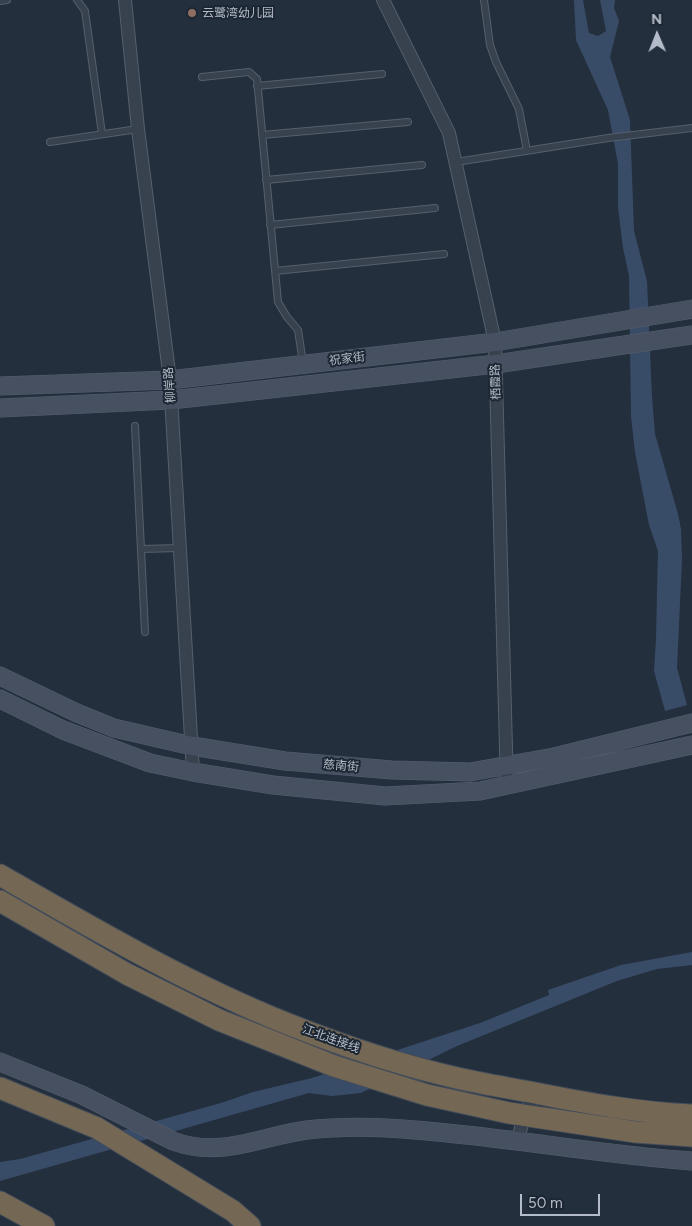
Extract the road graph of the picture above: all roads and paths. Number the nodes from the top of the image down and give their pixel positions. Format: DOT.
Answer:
graph roads {
  1 [pos="7,0"];
  2 [pos="76,0"];
  3 [pos="125,0"];
  4 [pos="383,0"];
  5 [pos="484,0"];
  6 [pos="0,1"];
  7 [pos="382,74"];
  8 [pos="202,77"];
  9 [pos="257,86"];
  10 [pos="408,122"];
  11 [pos="692,128"];
  12 [pos="138,129"];
  13 [pos="102,134"];
  14 [pos="262,135"];
  15 [pos="50,142"];
  16 [pos="527,151"];
  17 [pos="456,162"];
  18 [pos="422,165"];
  19 [pos="266,180"];
  20 [pos="435,208"];
  21 [pos="270,225"];
  22 [pos="444,254"];
  23 [pos="275,271"];
  24 [pos="692,309"];
  25 [pos="692,335"];
  26 [pos="495,342"];
  27 [pos="303,364"];
  28 [pos="496,364"];
  29 [pos="170,380"];
  30 [pos="0,386"];
  31 [pos="171,400"];
  32 [pos="0,408"];
  33 [pos="135,426"];
  34 [pos="180,548"];
  35 [pos="141,549"];
  36 [pos="145,632"];
  37 [pos="0,676"];
  38 [pos="0,699"];
  39 [pos="692,723"];
  40 [pos="692,745"];
  41 [pos="192,746"];
  42 [pos="506,765"];
  43 [pos="193,772"];
  44 [pos="507,785"];
  45 [pos="0,875"];
  46 [pos="0,901"];
  47 [pos="0,1062"];
  48 [pos="0,1088"];
  49 [pos="536,1093"];
  50 [pos="524,1115"];
  51 [pos="692,1115"];
  52 [pos="692,1136"];
  53 [pos="518,1140"];
  54 [pos="692,1161"];
  55 [pos="0,1202"];
  56 [pos="233,1210"];
  57 [pos="44,1226"];
  58 [pos="250,1226"];
  59 [pos="265,1226"];
  1 -- 6 [label="lane"];
  2 -- 13 [label="lane"];
  3 -- 12 [label="street, 柳岸路"];
  4 -- 17 [label="street, 栖霞路"];
  5 -- 16 [label="lane"];
  7 -- 9 [label="lane"];
  8 -- 9 [label="lane"];
  9 -- 14 [label="lane"];
  10 -- 14 [label="lane"];
  11 -- 16 [label="lane"];
  12 -- 13 [label="lane"];
  12 -- 29 [label="street, 柳岸路"];
  13 -- 15 [label="lane"];
  14 -- 19 [label="lane"];
  16 -- 17 [label="lane"];
  17 -- 26 [label="street, 栖霞路"];
  18 -- 19 [label="lane"];
  19 -- 21 [label="lane"];
  20 -- 21 [label="lane"];
  21 -- 23 [label="lane"];
  22 -- 23 [label="lane"];
  23 -- 27 [label="lane"];
  24 -- 26 [label="street, 祝家街"];
  25 -- 28 [label="street, 祝家街"];
  26 -- 27 [label="street, 祝家街"];
  26 -- 28 [label="street, 栖霞路"];
  27 -- 29 [label="street, 祝家街"];
  28 -- 31 [label="street, 祝家街"];
  28 -- 42 [label="street, 栖霞路"];
  29 -- 30 [label="street, 祝家街"];
  29 -- 31 [label="street, 柳岸路"];
  31 -- 32 [label="street, 祝家街"];
  31 -- 34 [label="street, 柳岸路"];
  33 -- 35 [label="lane"];
  34 -- 35 [label="lane"];
  34 -- 41 [label="street, 柳岸路"];
  35 -- 36 [label="lane"];
  37 -- 41 [label="street, 慈南街"];
  38 -- 43 [label="street, 慈南街"];
  39 -- 42 [label="street, 慈南街"];
  40 -- 44 [label="street, 慈南街"];
  41 -- 42 [label="street, 慈南街"];
  41 -- 43 [label="street, 柳岸路"];
  42 -- 44 [label="street, 栖霞路"];
  43 -- 44 [label="street, 慈南街"];
  45 -- 49 [label="highway, 江北连接线"];
  46 -- 50 [label="highway, 江北连接线"];
  47 -- 53 [label="street"];
  48 -- 56 [label="highway"];
  49 -- 50 [label="street"];
  49 -- 51 [label="highway, 江北连接线"];
  50 -- 52 [label="highway, 江北连接线"];
  50 -- 53 [label="street"];
  53 -- 54 [label="street"];
  55 -- 57 [label="highway"];
  56 -- 58 [label="highway"];
  56 -- 59 [label="highway"];
}
